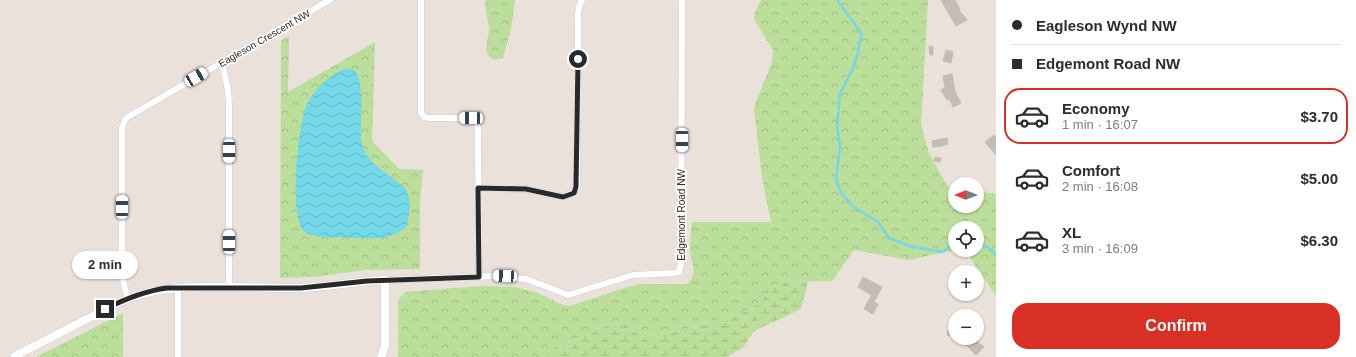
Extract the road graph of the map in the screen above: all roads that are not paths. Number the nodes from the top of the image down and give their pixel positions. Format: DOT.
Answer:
graph roads {
  1 [pos="330,0"];
  2 [pos="421,0"];
  3 [pos="582,0"];
  4 [pos="682,0"];
  5 [pos="222,62"];
  6 [pos="478,188"];
  7 [pos="479,277"];
  8 [pos="385,280"];
  9 [pos="229,287"];
  10 [pos="178,288"];
  11 [pos="128,298"];
  12 [pos="385,346"];
  13 [pos="15,356"];
  14 [pos="178,357"];
  15 [pos="381,357"];
  16 [pos="388,357"];
  1 -- 5 [label="street, Eagleson Crescent NW"];
  2 -- 6 [label="street"];
  3 -- 6 [label="street"];
  4 -- 7 [label="street, Edgemont Road NW"];
  5 -- 9 [label="street"];
  5 -- 11 [label="street, Eagleson Crescent NW"];
  6 -- 7 [label="street"];
  7 -- 8 [label="street, Edgemont Road NW"];
  8 -- 9 [label="street, Edgemont Road NW"];
  8 -- 12 [label="street"];
  9 -- 10 [label="street, Edgemont Road NW"];
  10 -- 11 [label="street, Edgemont Road NW"];
  10 -- 14 [label="street"];
  11 -- 13 [label="street, Edgemont Road NW"];
  12 -- 15 [label="street"];
  12 -- 16 [label="street"];
}
